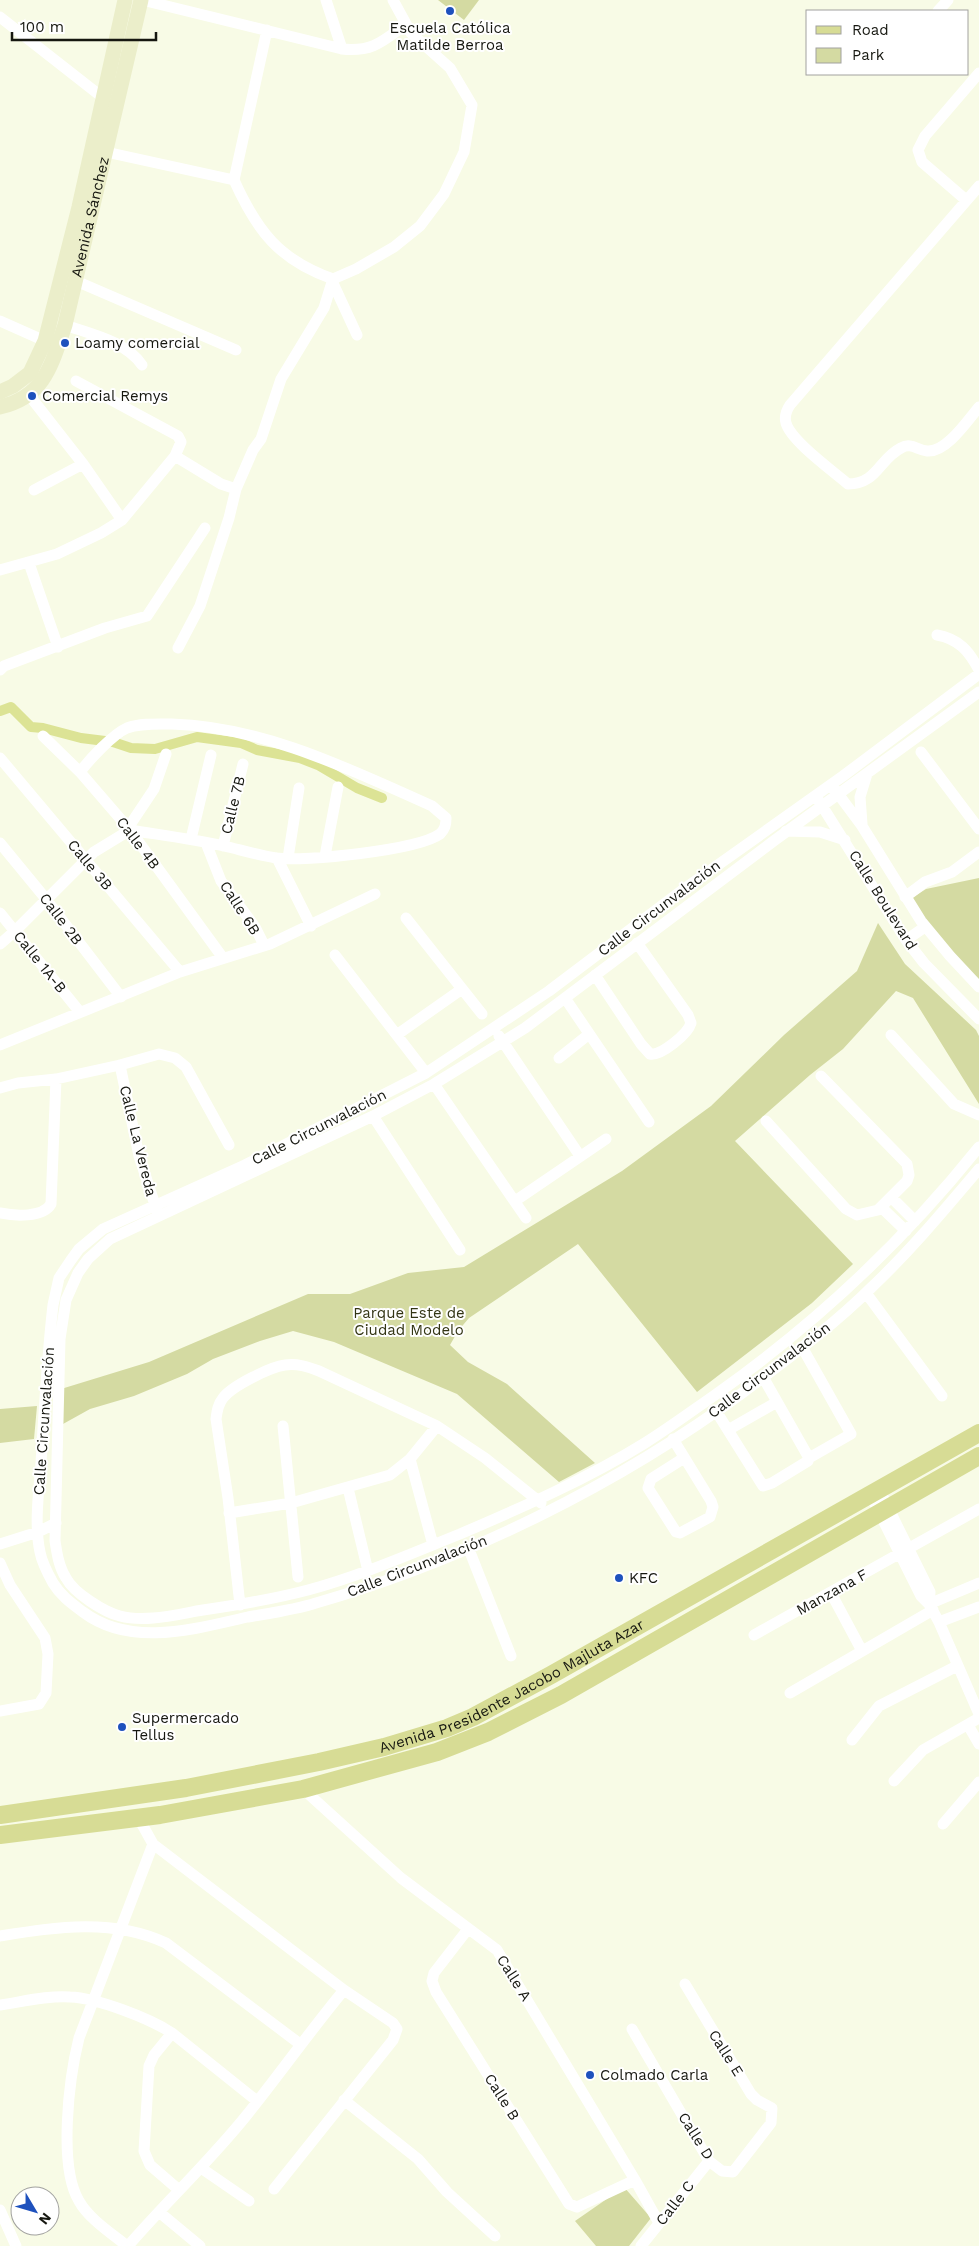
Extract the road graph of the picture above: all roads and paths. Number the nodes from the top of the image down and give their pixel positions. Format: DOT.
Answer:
graph roads {
  1 [pos="125,0"];
  2 [pos="142,0"];
  3 [pos="326,0"];
  4 [pos="393,0"];
  5 [pos="948,0"];
  6 [pos="939,10"];
  7 [pos="0,17"];
  8 [pos="405,25"];
  9 [pos="268,30"];
  10 [pos="342,49"];
  11 [pos="979,73"];
  12 [pos="102,97"];
  13 [pos="106,152"];
  14 [pos="234,180"];
  15 [pos="979,186"];
  16 [pos="966,200"];
  17 [pos="332,280"];
  18 [pos="76,281"];
  19 [pos="0,321"];
  20 [pos="65,325"];
  21 [pos="357,335"];
  22 [pos="45,341"];
  23 [pos="236,350"];
  24 [pos="142,365"];
  25 [pos="76,381"];
  26 [pos="0,392"];
  27 [pos="29,395"];
  28 [pos="0,407"];
  29 [pos="979,407"];
  30 [pos="175,456"];
  31 [pos="83,464"];
  32 [pos="236,489"];
  33 [pos="34,490"];
  34 [pos="122,520"];
  35 [pos="205,528"];
  36 [pos="29,563"];
  37 [pos="0,570"];
  38 [pos="937,635"];
  39 [pos="58,647"];
  40 [pos="178,648"];
  41 [pos="1,664"];
  42 [pos="979,670"];
  43 [pos="979,674"];
  44 [pos="979,692"];
  45 [pos="43,736"];
  46 [pos="921,752"];
  47 [pos="166,754"];
  48 [pos="211,755"];
  49 [pos="0,758"];
  50 [pos="243,764"];
  51 [pos="80,772"];
  52 [pos="868,774"];
  53 [pos="299,788"];
  54 [pos="338,788"];
  55 [pos="834,789"];
  56 [pos="816,795"];
  57 [pos="822,806"];
  58 [pos="862,826"];
  59 [pos="129,829"];
  60 [pos="979,829"];
  61 [pos="786,831"];
  62 [pos="192,839"];
  63 [pos="845,840"];
  64 [pos="0,843"];
  65 [pos="206,843"];
  66 [pos="223,846"];
  67 [pos="979,852"];
  68 [pos="326,856"];
  69 [pos="283,858"];
  70 [pos="86,860"];
  71 [pos="375,894"];
  72 [pos="906,897"];
  73 [pos="46,899"];
  74 [pos="0,913"];
  75 [pos="406,918"];
  76 [pos="311,926"];
  77 [pos="925,927"];
  78 [pos="15,931"];
  79 [pos="906,940"];
  80 [pos="637,943"];
  81 [pos="0,944"];
  82 [pos="264,945"];
  83 [pos="335,955"];
  84 [pos="223,958"];
  85 [pos="180,972"];
  86 [pos="595,975"];
  87 [pos="979,987"];
  88 [pos="462,989"];
  89 [pos="120,998"];
  90 [pos="565,998"];
  91 [pos="79,1012"];
  92 [pos="482,1014"];
  93 [pos="979,1019"];
  94 [pos="494,1029"];
  95 [pos="398,1034"];
  96 [pos="891,1035"];
  97 [pos="588,1036"];
  98 [pos="503,1042"];
  99 [pos="0,1045"];
  100 [pos="560,1058"];
  101 [pos="120,1065"];
  102 [pos="426,1073"];
  103 [pos="821,1076"];
  104 [pos="56,1079"];
  105 [pos="434,1084"];
  106 [pos="0,1088"];
  107 [pos="979,1114"];
  108 [pos="373,1116"];
  109 [pos="766,1121"];
  110 [pos="649,1122"];
  111 [pos="606,1139"];
  112 [pos="229,1145"];
  113 [pos="979,1147"];
  114 [pos="580,1156"];
  115 [pos="979,1169"];
  116 [pos="891,1197"];
  117 [pos="515,1201"];
  118 [pos="154,1205"];
  119 [pos="881,1207"];
  120 [pos="927,1207"];
  121 [pos="0,1213"];
  122 [pos="938,1216"];
  123 [pos="159,1217"];
  124 [pos="526,1218"];
  125 [pos="915,1221"];
  126 [pos="906,1231"];
  127 [pos="460,1250"];
  128 [pos="866,1293"];
  129 [pos="802,1348"];
  130 [pos="763,1377"];
  131 [pos="942,1396"];
  132 [pos="777,1402"];
  133 [pos="716,1411"];
  134 [pos="283,1426"];
  135 [pos="437,1426"];
  136 [pos="728,1430"];
  137 [pos="979,1433"];
  138 [pos="673,1440"];
  139 [pos="979,1456"];
  140 [pos="684,1458"];
  141 [pos="809,1458"];
  142 [pos="410,1459"];
  143 [pos="348,1488"];
  144 [pos="874,1492"];
  145 [pos="536,1500"];
  146 [pos="291,1503"];
  147 [pos="979,1508"];
  148 [pos="550,1509"];
  149 [pos="883,1510"];
  150 [pos="229,1513"];
  151 [pos="56,1523"];
  152 [pos="38,1532"];
  153 [pos="0,1544"];
  154 [pos="433,1545"];
  155 [pos="468,1547"];
  156 [pos="905,1552"];
  157 [pos="0,1563"];
  158 [pos="368,1571"];
  159 [pos="298,1577"];
  160 [pos="979,1583"];
  161 [pos="831,1593"];
  162 [pos="240,1605"];
  163 [pos="931,1607"];
  164 [pos="979,1607"];
  165 [pos="939,1622"];
  166 [pos="754,1635"];
  167 [pos="862,1651"];
  168 [pos="511,1656"];
  169 [pos="957,1666"];
  170 [pos="790,1693"];
  171 [pos="0,1711"];
  172 [pos="979,1714"];
  173 [pos="979,1718"];
  174 [pos="968,1725"];
  175 [pos="852,1740"];
  176 [pos="979,1744"];
  177 [pos="894,1781"];
  178 [pos="979,1782"];
  179 [pos="302,1789"];
  180 [pos="0,1815"];
  181 [pos="138,1818"];
  182 [pos="943,1824"];
  183 [pos="0,1834"];
  184 [pos="153,1844"];
  185 [pos="468,1929"];
  186 [pos="121,1930"];
  187 [pos="0,1936"];
  188 [pos="685,1984"];
  189 [pos="344,1990"];
  190 [pos="93,2001"];
  191 [pos="0,2005"];
  192 [pos="632,2029"];
  193 [pos="172,2033"];
  194 [pos="300,2044"];
  195 [pos="344,2100"];
  196 [pos="257,2101"];
  197 [pos="773,2116"];
  198 [pos="709,2161"];
  199 [pos="201,2168"];
  200 [pos="635,2180"];
  201 [pos="274,2189"];
  202 [pos="179,2190"];
  203 [pos="249,2202"];
  204 [pos="0,2210"];
  205 [pos="159,2212"];
  206 [pos="659,2223"];
  207 [pos="495,2236"];
  208 [pos="16,2246"];
  209 [pos="127,2246"];
  210 [pos="200,2246"];
  211 [pos="641,2246"];
  1 -- 12 [label="street, Avenida Sánchez"];
  2 -- 9 [label="street"];
  2 -- 13 [label="street, Avenida Sánchez"];
  3 -- 10 [label="street"];
  4 -- 8 [label="street"];
  5 -- 6 [label="street"];
  7 -- 12 [label="street"];
  8 -- 10 [label="street"];
  8 -- 17 [label="street"];
  9 -- 10 [label="street"];
  9 -- 14 [label="street"];
  11 -- 16 [label="street"];
  12 -- 22 [label="street, Avenida Sánchez"];
  13 -- 14 [label="street"];
  13 -- 18 [label="street, Avenida Sánchez"];
  14 -- 17 [label="street"];
  15 -- 16 [label="street"];
  16 -- 29 [label="street"];
  17 -- 21 [label="street"];
  17 -- 32 [label="street"];
  18 -- 20 [label="street, Avenida Sánchez"];
  18 -- 23 [label="street"];
  19 -- 22 [label="street"];
  20 -- 24 [label="street"];
  20 -- 27 [label="street, Avenida Sánchez"];
  22 -- 26 [label="street, Avenida Sánchez"];
  25 -- 30 [label="street"];
  27 -- 28 [label="street, Avenida Sánchez"];
  27 -- 31 [label="street"];
  30 -- 32 [label="street"];
  30 -- 34 [label="street"];
  31 -- 33 [label="street"];
  31 -- 34 [label="street"];
  32 -- 40 [label="street"];
  34 -- 36 [label="street"];
  35 -- 39 [label="street"];
  36 -- 37 [label="street"];
  36 -- 39 [label="street"];
  38 -- 42 [label="street"];
  39 -- 41 [label="street"];
  43 -- 55 [label="street, Calle Circunvalación"];
  44 -- 52 [label="street, Calle Circunvalación"];
  45 -- 51 [label="street, Calle 4B"];
  46 -- 60 [label="street"];
  47 -- 59 [label="street"];
  48 -- 62 [label="street"];
  49 -- 70 [label="street, Calle 3B"];
  50 -- 66 [label="street, Calle 7B"];
  51 -- 59 [label="street, Calle 4B"];
  51 -- 68 [label="street"];
  52 -- 55 [label="street, Calle Circunvalación"];
  52 -- 58 [label="street"];
  53 -- 69 [label="street"];
  54 -- 68 [label="street"];
  55 -- 56 [label="street, Calle Circunvalación"];
  55 -- 57 [label="street, Calle Circunvalación"];
  55 -- 58 [label="street, Calle Boulevard"];
  56 -- 57 [label="street, Calle Boulevard"];
  56 -- 94 [label="street, Calle Circunvalación"];
  57 -- 61 [label="street, Calle Circunvalación"];
  57 -- 63 [label="street, Calle Boulevard"];
  58 -- 72 [label="street, Calle Boulevard"];
  59 -- 62 [label="street"];
  59 -- 70 [label="street"];
  59 -- 84 [label="street, Calle 4B"];
  61 -- 63 [label="street"];
  61 -- 80 [label="street, Calle Circunvalación"];
  62 -- 65 [label="street"];
  63 -- 79 [label="street, Calle Boulevard"];
  64 -- 73 [label="street, Calle 2B"];
  65 -- 66 [label="street"];
  65 -- 82 [label="street, Calle 6B"];
  66 -- 69 [label="street"];
  67 -- 72 [label="street"];
  68 -- 69 [label="street"];
  69 -- 76 [label="street"];
  70 -- 73 [label="street"];
  70 -- 85 [label="street, Calle 3B"];
  71 -- 76 [label="street"];
  72 -- 77 [label="street, Calle Boulevard"];
  73 -- 78 [label="street"];
  73 -- 89 [label="street, Calle 2B"];
  74 -- 78 [label="street, Calle 1A-B"];
  75 -- 88 [label="street"];
  76 -- 82 [label="street"];
  77 -- 79 [label="street"];
  77 -- 87 [label="street, Calle Boulevard"];
  78 -- 81 [label="street"];
  78 -- 91 [label="street, Calle 1A-B"];
  79 -- 93 [label="street, Calle Boulevard"];
  80 -- 86 [label="street, Calle Circunvalación"];
  80 -- 86 [label="street"];
  82 -- 84 [label="street"];
  83 -- 95 [label="street"];
  84 -- 85 [label="street"];
  85 -- 89 [label="street"];
  86 -- 90 [label="street, Calle Circunvalación"];
  88 -- 92 [label="street"];
  88 -- 95 [label="street"];
  89 -- 91 [label="street"];
  90 -- 97 [label="street"];
  90 -- 98 [label="street, Calle Circunvalación"];
  91 -- 99 [label="street"];
  94 -- 98 [label="street"];
  94 -- 102 [label="street, Calle Circunvalación"];
  95 -- 102 [label="street"];
  96 -- 107 [label="street"];
  97 -- 100 [label="street"];
  97 -- 110 [label="street"];
  98 -- 105 [label="street, Calle Circunvalación"];
  98 -- 114 [label="street"];
  101 -- 104 [label="street"];
  101 -- 112 [label="street"];
  101 -- 118 [label="street, Calle La Vereda"];
  102 -- 118 [label="street, Calle Circunvalación"];
  103 -- 116 [label="street"];
  104 -- 106 [label="street"];
  104 -- 121 [label="street"];
  105 -- 108 [label="street, Calle Circunvalación"];
  105 -- 117 [label="street"];
  108 -- 123 [label="street, Calle Circunvalación"];
  108 -- 127 [label="street"];
  109 -- 119 [label="street"];
  111 -- 114 [label="street"];
  113 -- 120 [label="street, Calle Circunvalación"];
  114 -- 117 [label="street"];
  115 -- 122 [label="street, Calle Circunvalación"];
  116 -- 119 [label="street"];
  116 -- 125 [label="street"];
  117 -- 124 [label="street"];
  118 -- 123 [label="street, Calle La Vereda"];
  118 -- 152 [label="street, Calle Circunvalación"];
  119 -- 126 [label="street"];
  120 -- 122 [label="street"];
  120 -- 125 [label="street, Calle Circunvalación"];
  122 -- 128 [label="street, Calle Circunvalación"];
  123 -- 151 [label="street, Calle Circunvalación"];
  125 -- 126 [label="street, Calle Circunvalación"];
  126 -- 145 [label="street, Calle Circunvalación"];
  128 -- 129 [label="street, Calle Circunvalación"];
  128 -- 131 [label="street"];
  129 -- 130 [label="street, Calle Circunvalación"];
  129 -- 141 [label="street"];
  130 -- 132 [label="street"];
  130 -- 133 [label="street, Calle Circunvalación"];
  132 -- 136 [label="street"];
  132 -- 141 [label="street"];
  133 -- 136 [label="street"];
  133 -- 138 [label="street, Calle Circunvalación"];
  134 -- 146 [label="street"];
  135 -- 142 [label="street"];
  135 -- 145 [label="street"];
  135 -- 150 [label="street"];
  136 -- 141 [label="street"];
  137 -- 144 [label="main road, Avenida Presidente Jacobo Majluta Azar"];
  138 -- 140 [label="street"];
  138 -- 148 [label="street, Calle Circunvalación"];
  139 -- 149 [label="main road, Avenida Presidente Jacobo Majluta Azar"];
  140 -- 140 [label="street"];
  142 -- 143 [label="street"];
  142 -- 154 [label="street"];
  143 -- 146 [label="street"];
  143 -- 158 [label="street"];
  144 -- 149 [label="street"];
  144 -- 180 [label="main road, Avenida Presidente Jacobo Majluta Azar"];
  145 -- 148 [label="street"];
  145 -- 154 [label="street, Calle Circunvalación"];
  146 -- 150 [label="street"];
  146 -- 159 [label="street"];
  147 -- 156 [label="street, Manzana F"];
  148 -- 155 [label="street, Calle Circunvalación"];
  149 -- 156 [label="street"];
  149 -- 179 [label="main road, Avenida Presidente Jacobo Majluta Azar"];
  150 -- 162 [label="street"];
  151 -- 152 [label="street"];
  151 -- 162 [label="street, Calle Circunvalación"];
  152 -- 153 [label="street"];
  152 -- 155 [label="street, Calle Circunvalación"];
  154 -- 158 [label="street, Calle Circunvalación"];
  155 -- 168 [label="street"];
  156 -- 161 [label="street, Manzana F"];
  156 -- 163 [label="street"];
  157 -- 171 [label="street"];
  158 -- 162 [label="street, Calle Circunvalación"];
  160 -- 163 [label="street"];
  161 -- 166 [label="street, Manzana F"];
  161 -- 167 [label="street"];
  163 -- 165 [label="street"];
  163 -- 167 [label="street"];
  164 -- 165 [label="street"];
  165 -- 169 [label="street"];
  167 -- 170 [label="street"];
  169 -- 172 [label="street"];
  169 -- 175 [label="street"];
  173 -- 174 [label="street"];
  174 -- 176 [label="street"];
  174 -- 177 [label="street"];
  178 -- 182 [label="street"];
  179 -- 181 [label="main road, Avenida Presidente Jacobo Majluta Azar"];
  179 -- 185 [label="street, Calle A"];
  181 -- 183 [label="main road, Avenida Presidente Jacobo Majluta Azar"];
  181 -- 184 [label="street"];
  184 -- 186 [label="street"];
  184 -- 189 [label="street"];
  185 -- 200 [label="street, Calle A"];
  185 -- 200 [label="street, Calle B"];
  186 -- 187 [label="street"];
  186 -- 190 [label="street"];
  186 -- 194 [label="street"];
  188 -- 197 [label="street, Calle E"];
  189 -- 194 [label="street"];
  189 -- 195 [label="street"];
  190 -- 191 [label="street"];
  190 -- 193 [label="street"];
  190 -- 209 [label="street"];
  192 -- 198 [label="street, Calle D"];
  193 -- 196 [label="street"];
  193 -- 202 [label="street"];
  194 -- 196 [label="street"];
  195 -- 201 [label="street"];
  195 -- 207 [label="street"];
  196 -- 199 [label="street"];
  197 -- 198 [label="street, Calle D"];
  198 -- 206 [label="street, Calle C"];
  199 -- 202 [label="street"];
  199 -- 203 [label="street"];
  200 -- 206 [label="street, Calle A"];
  202 -- 205 [label="street"];
  204 -- 208 [label="street"];
  205 -- 209 [label="street"];
  205 -- 210 [label="street"];
  206 -- 211 [label="street, Calle C"];
}
